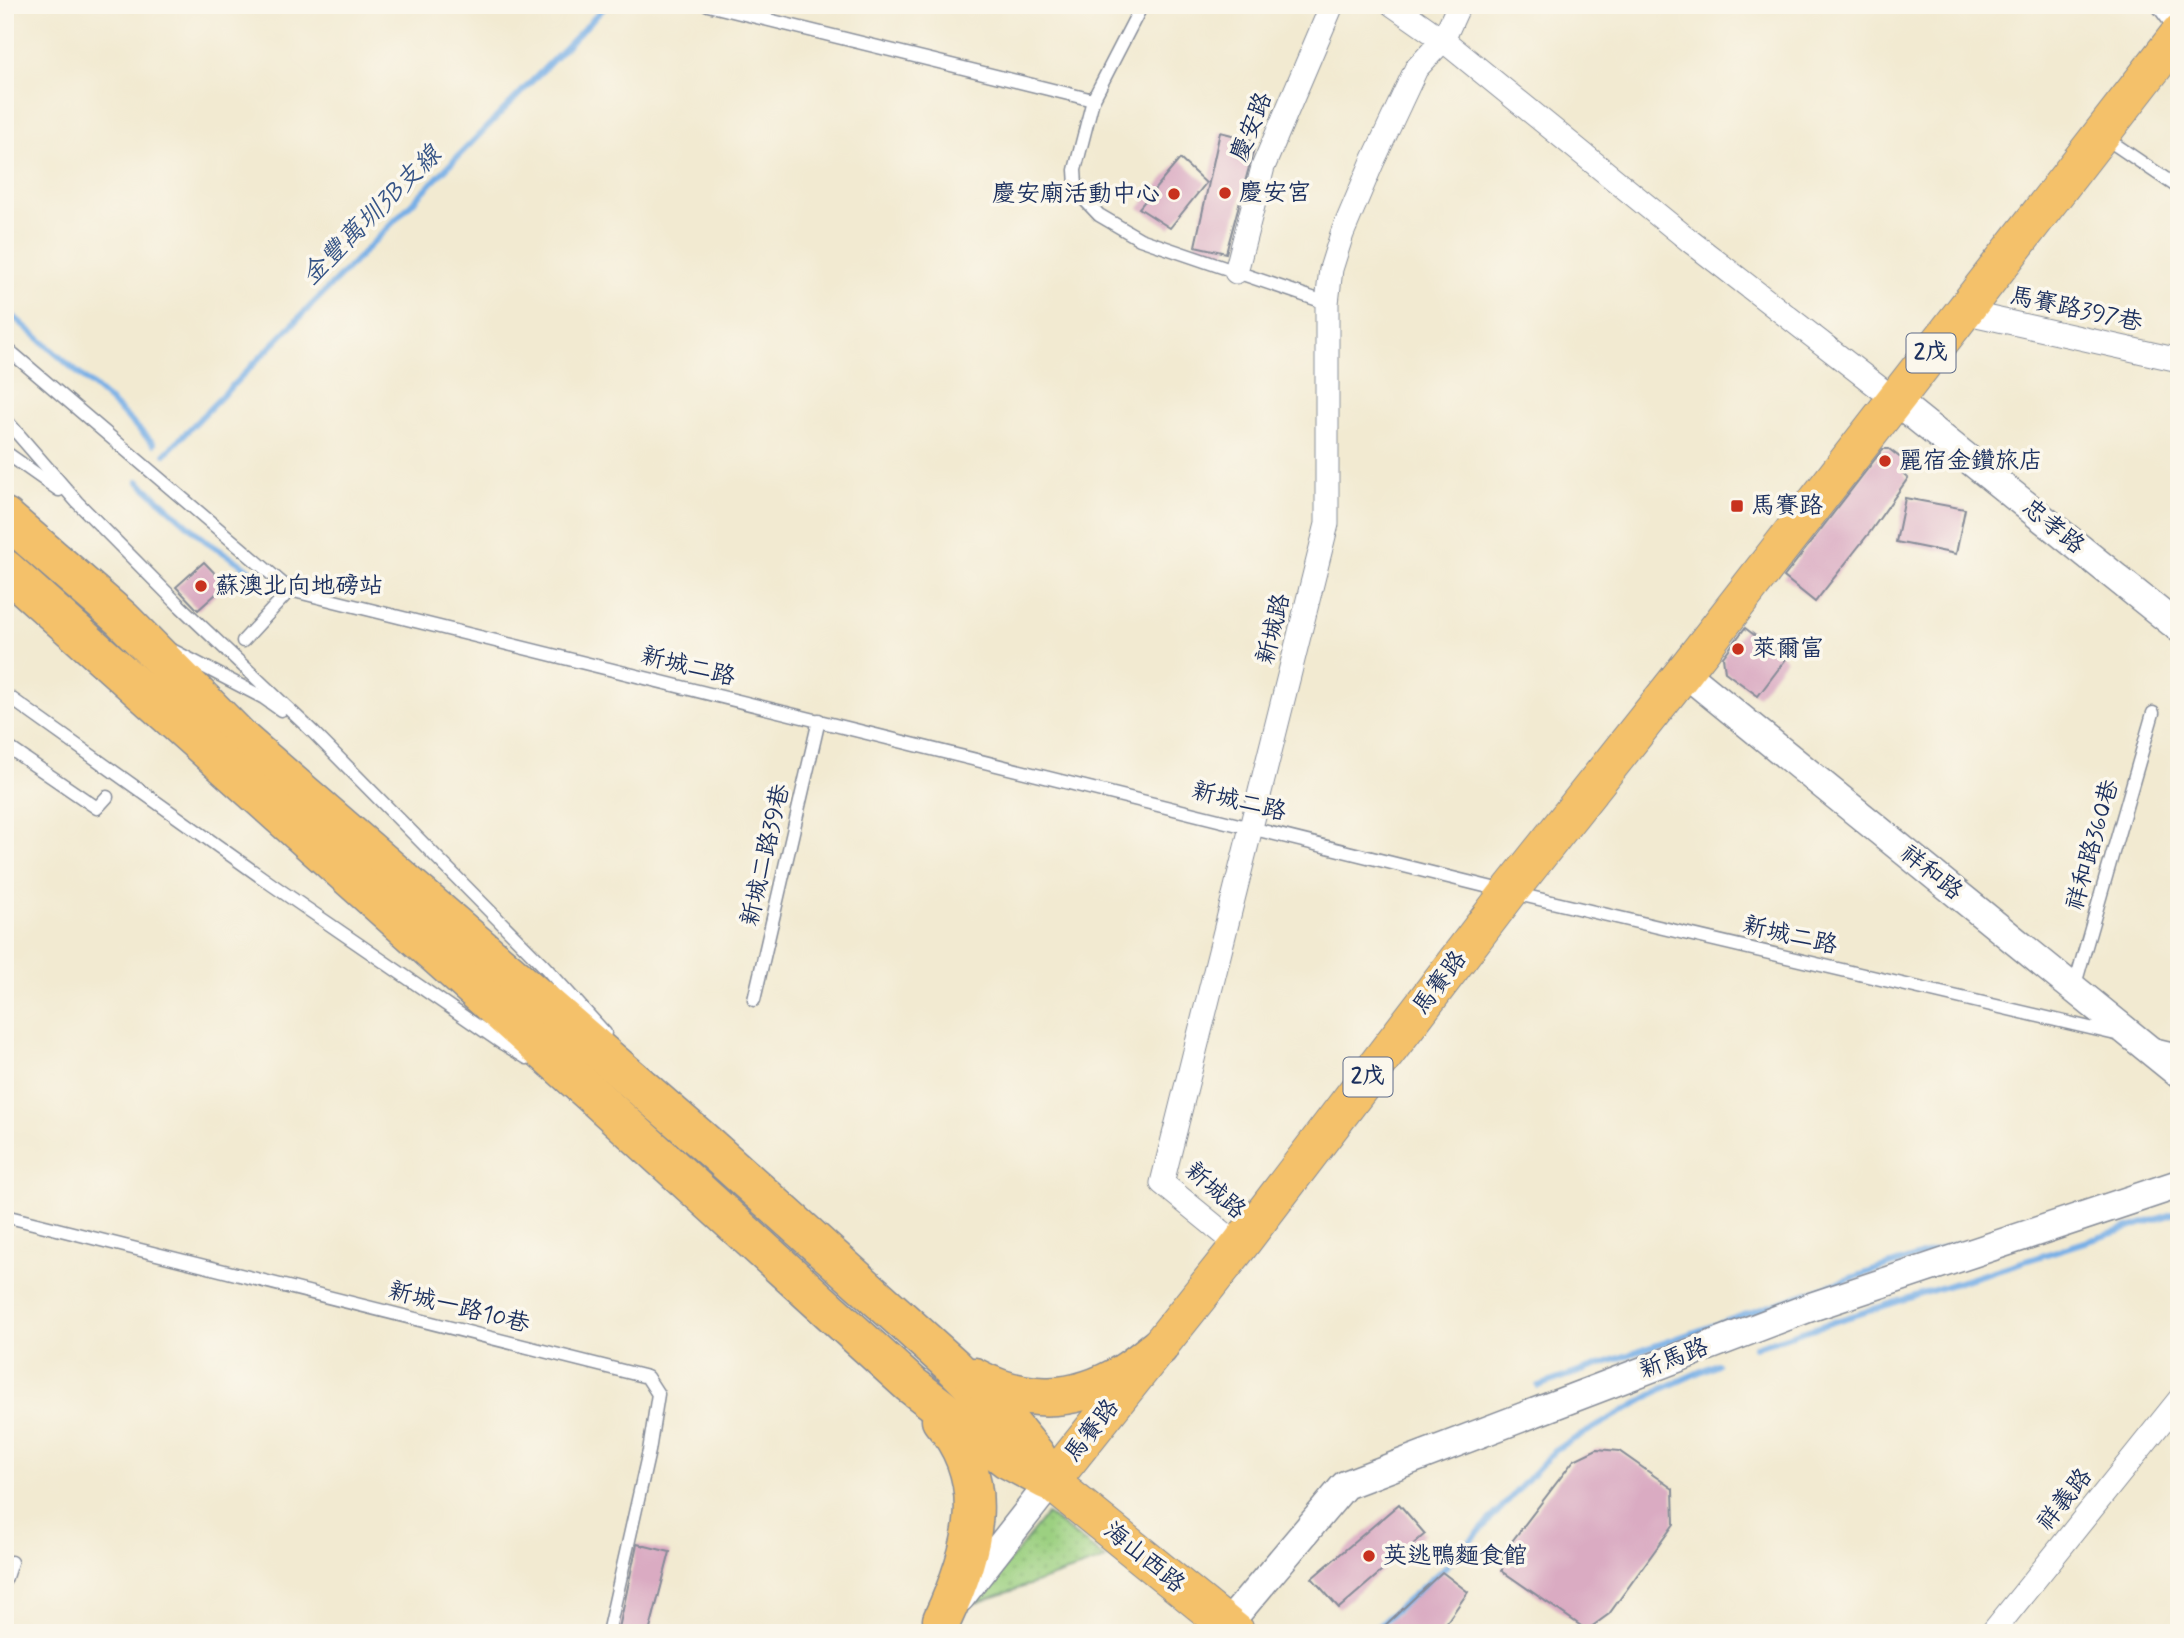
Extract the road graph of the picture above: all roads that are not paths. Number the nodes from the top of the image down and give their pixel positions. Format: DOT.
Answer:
graph roads {
  1 [pos="708,5"];
  2 [pos="1142,5"];
  3 [pos="1332,5"];
  4 [pos="1394,5"];
  5 [pos="1459,5"];
  6 [pos="2157,5"];
  7 [pos="2179,34"];
  8 [pos="1443,40"];
  9 [pos="1093,100"];
  10 [pos="2101,135"];
  11 [pos="2179,188"];
  12 [pos="1236,272"];
  13 [pos="1327,303"];
  14 [pos="1963,312"];
  15 [pos="5,346"];
  16 [pos="2179,360"];
  17 [pos="1895,400"];
  18 [pos="5,419"];
  19 [pos="5,452"];
  20 [pos="77,502"];
  21 [pos="5,517"];
  22 [pos="5,569"];
  23 [pos="290,590"];
  24 [pos="122,619"];
  25 [pos="2179,628"];
  26 [pos="243,641"];
  27 [pos="1684,672"];
  28 [pos="5,694"];
  29 [pos="2153,713"];
  30 [pos="819,720"];
  31 [pos="313,732"];
  32 [pos="5,745"];
  33 [pos="107,797"];
  34 [pos="1253,827"];
  35 [pos="1509,892"];
  36 [pos="2074,989"];
  37 [pos="754,1000"];
  38 [pos="2135,1038"];
  39 [pos="618,1047"];
  40 [pos="2179,1050"];
  41 [pos="628,1058"];
  42 [pos="2179,1074"];
  43 [pos="596,1098"];
  44 [pos="712,1149"];
  45 [pos="2179,1184"];
  46 [pos="5,1216"];
  47 [pos="1239,1247"];
  48 [pos="1159,1347"];
  49 [pos="953,1366"];
  50 [pos="909,1384"];
  51 [pos="2179,1400"];
  52 [pos="1051,1482"];
  53 [pos="11,1562"];
  54 [pos="5,1580"];
  55 [pos="937,1626"];
  56 [pos="1229,1630"];
  57 [pos="608,1633"];
  58 [pos="1992,1633"];
  1 -- 9 [label="lane"];
  2 -- 9 [label="lane"];
  3 -- 12 [label="street, 慶安路"];
  4 -- 8 [label="street"];
  5 -- 8 [label="street, 新城路"];
  6 -- 7 [label="lane"];
  7 -- 10 [label="main road, 馬賽路 / 2戊"];
  8 -- 13 [label="street, 新城路"];
  8 -- 17 [label="street"];
  9 -- 12 [label="lane"];
  10 -- 11 [label="lane"];
  10 -- 14 [label="main road, 馬賽路 / 2戊"];
  12 -- 13 [label="lane"];
  13 -- 34 [label="street, 新城路"];
  14 -- 16 [label="street, 馬賽路397巷"];
  14 -- 17 [label="main road, 馬賽路 / 2戊"];
  15 -- 23 [label="lane"];
  17 -- 25 [label="street, 忠孝路"];
  17 -- 27 [label="main road, 馬賽路 / 2戊"];
  18 -- 20 [label="lane"];
  19 -- 20 [label="lane"];
  20 -- 31 [label="lane"];
  21 -- 24 [label="highway"];
  22 -- 43 [label="highway"];
  23 -- 26 [label="lane"];
  23 -- 30 [label="lane, 新城二路"];
  24 -- 31 [label="lane"];
  24 -- 44 [label="highway"];
  27 -- 35 [label="main road, 馬賽路 / 2戊"];
  27 -- 36 [label="street, 祥和路"];
  28 -- 43 [label="lane"];
  29 -- 36 [label="lane, 祥和路360巷"];
  30 -- 34 [label="lane, 新城二路"];
  30 -- 37 [label="lane, 新城二路39巷"];
  31 -- 39 [label="lane"];
  32 -- 33 [label="lane"];
  34 -- 35 [label="lane, 新城二路"];
  34 -- 47 [label="street, 新城路"];
  35 -- 38 [label="lane, 新城二路"];
  35 -- 47 [label="main road, 馬賽路 / 2戊"];
  36 -- 38 [label="street, 祥和路"];
  38 -- 40 [label="lane, 新城二路"];
  38 -- 42 [label="street, 祥和路"];
  41 -- 44 [label="lane"];
  43 -- 50 [label="highway"];
  44 -- 49 [label="highway"];
  45 -- 56 [label="street, 新馬路"];
  46 -- 57 [label="lane, 新城一路10巷"];
  47 -- 48 [label="main road, 馬賽路 / 2戊"];
  48 -- 49 [label="highway"];
  48 -- 52 [label="main road, 馬賽路 / 2戊"];
  49 -- 52 [label="highway"];
  50 -- 52 [label="highway"];
  50 -- 55 [label="highway"];
  51 -- 58 [label="street, 祥義路"];
  52 -- 55 [label="street, 馬賽路"];
  52 -- 56 [label="main road, 海山西路"];
  53 -- 54 [label="lane"];
}
